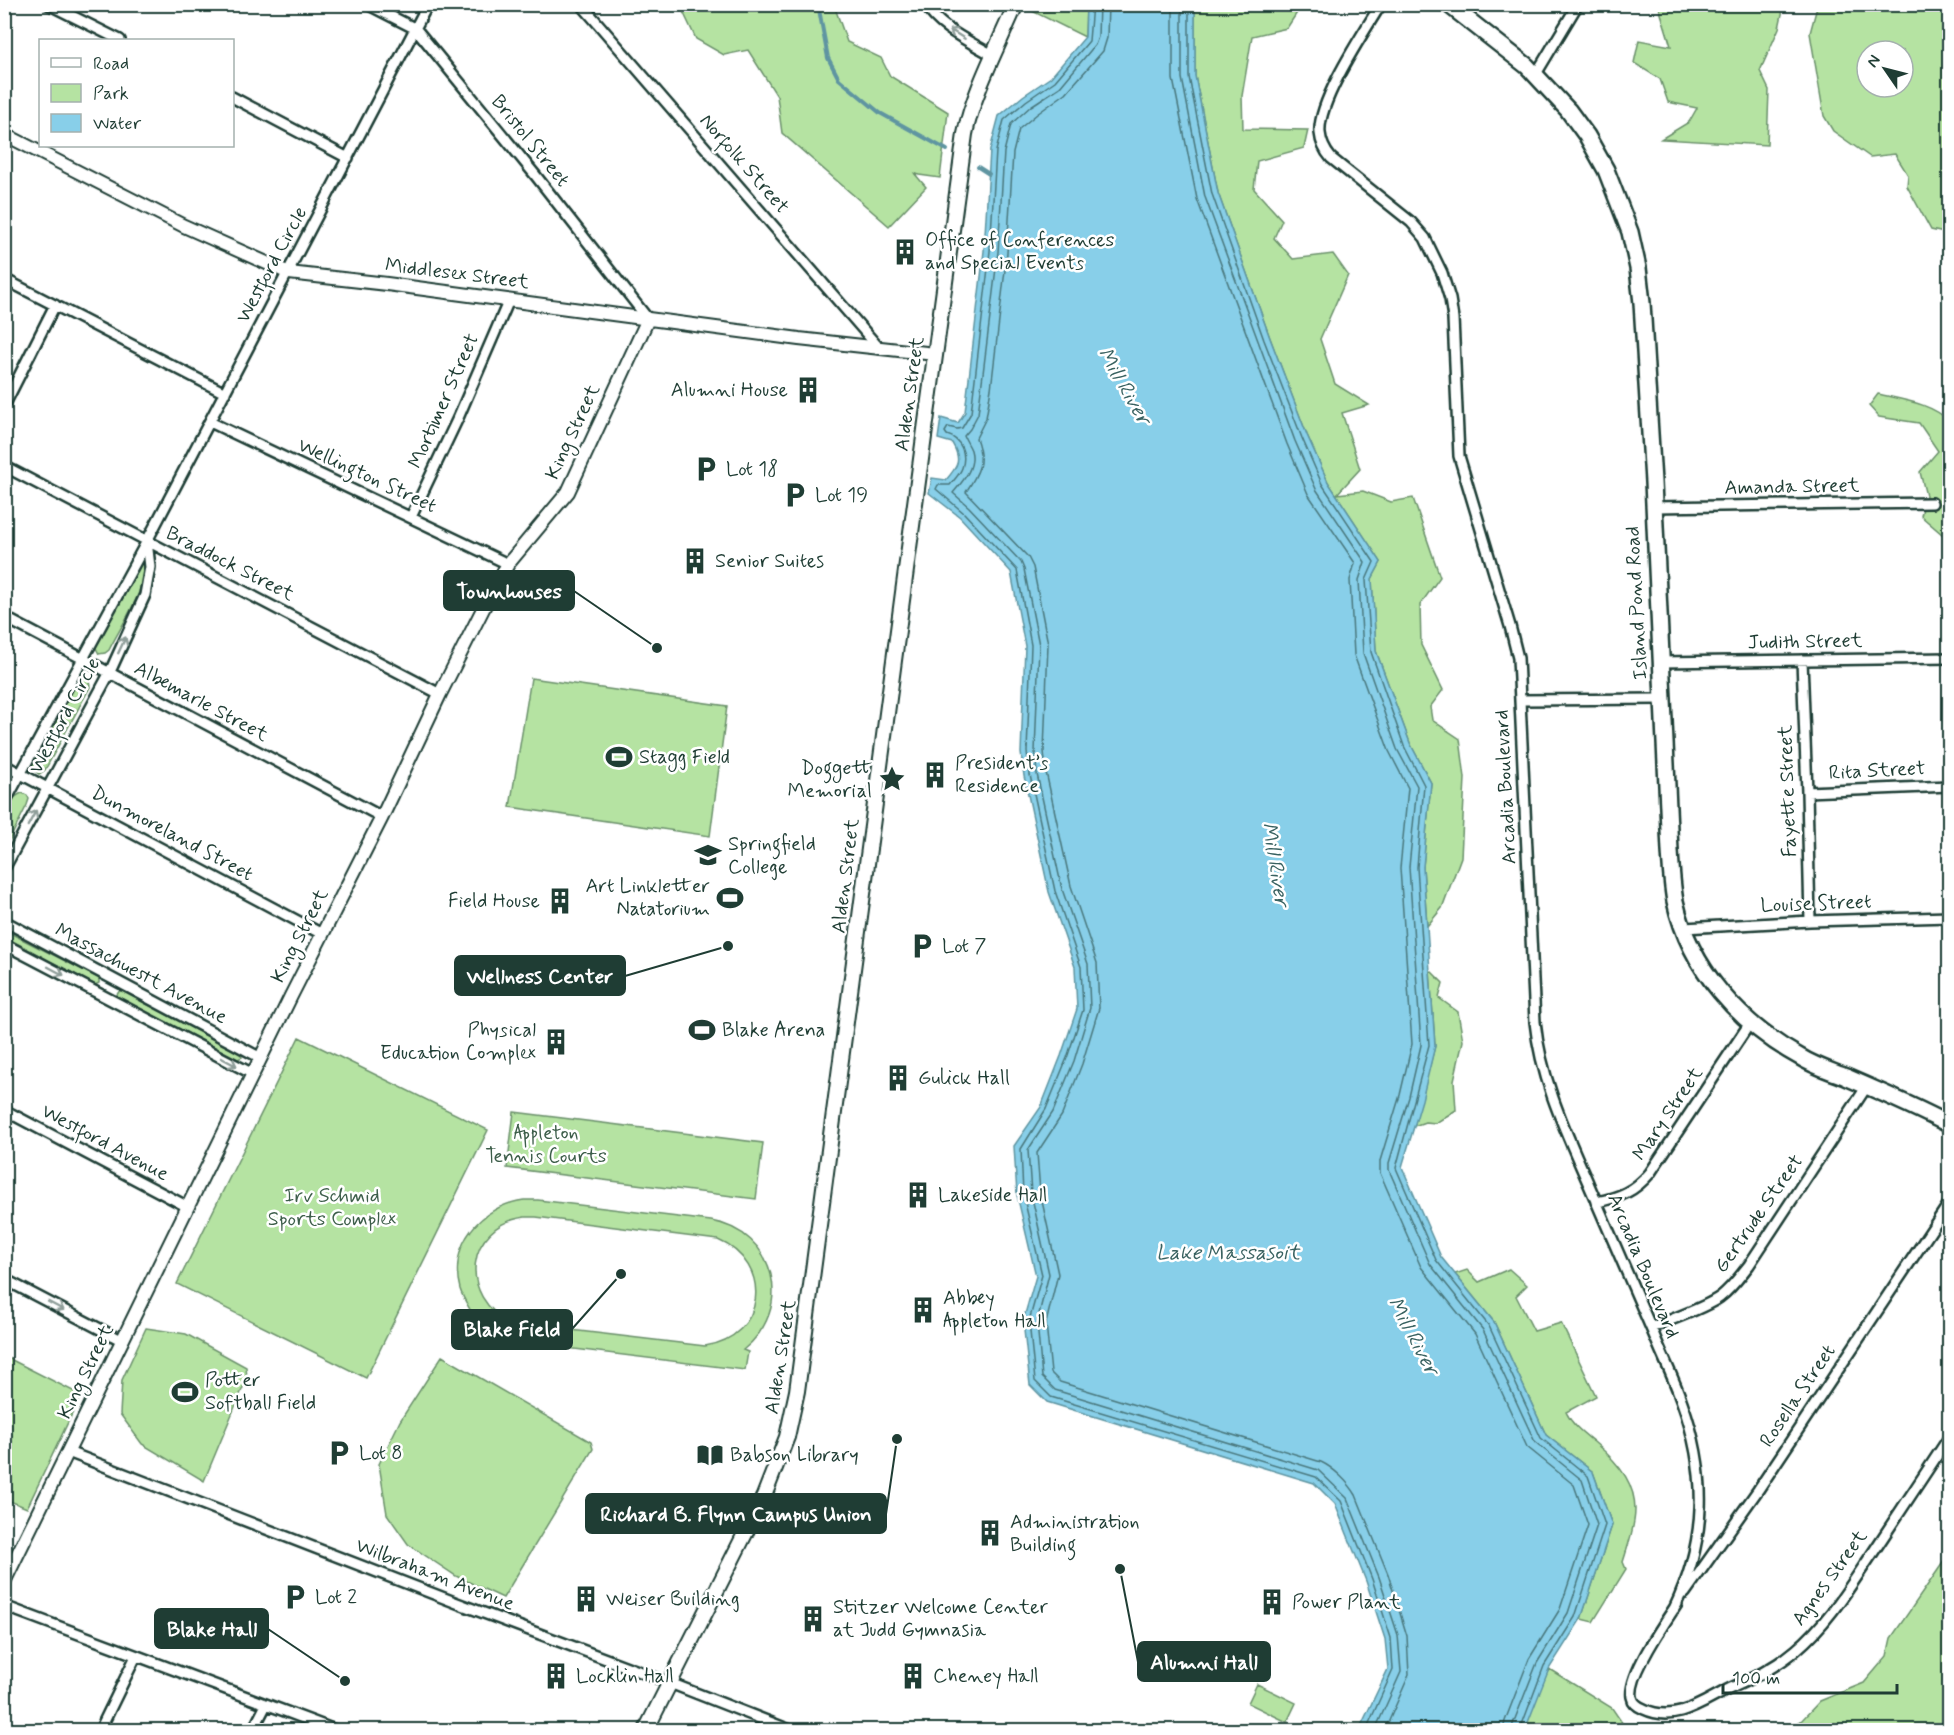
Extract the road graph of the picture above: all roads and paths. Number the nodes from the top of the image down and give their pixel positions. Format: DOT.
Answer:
graph roads {
  1 [pos="48,4"];
  2 [pos="368,4"];
  3 [pos="428,4"];
  4 [pos="581,4"];
  5 [pos="925,4"];
  6 [pos="1016,4"];
  7 [pos="1381,4"];
  8 [pos="1448,4"];
  9 [pos="1578,4"];
  10 [pos="416,29"];
  11 [pos="118,39"];
  12 [pos="994,56"];
  13 [pos="1536,74"];
  14 [pos="234,98"];
  15 [pos="4,134"];
  16 [pos="348,158"];
  17 [pos="289,273"];
  18 [pos="4,279"];
  19 [pos="509,300"];
  20 [pos="55,305"];
  21 [pos="648,319"];
  22 [pos="879,348"];
  23 [pos="935,354"];
  24 [pos="225,393"];
  25 [pos="4,406"];
  26 [pos="210,422"];
  27 [pos="4,466"];
  28 [pos="1932,503"];
  29 [pos="1654,507"];
  30 [pos="411,517"];
  31 [pos="147,541"];
  32 [pos="508,564"];
  33 [pos="4,617"];
  34 [pos="1950,658"];
  35 [pos="83,659"];
  36 [pos="1802,660"];
  37 [pos="1660,662"];
  38 [pos="109,674"];
  39 [pos="440,694"];
  40 [pos="1662,699"];
  41 [pos="1521,700"];
  42 [pos="4,765"];
  43 [pos="21,774"];
  44 [pos="1950,786"];
  45 [pos="48,788"];
  46 [pos="1807,792"];
  47 [pos="4,804"];
  48 [pos="382,817"];
  49 [pos="4,869"];
  50 [pos="1950,917"];
  51 [pos="4,921"];
  52 [pos="1810,921"];
  53 [pos="1684,928"];
  54 [pos="322,934"];
  55 [pos="4,944"];
  56 [pos="112,978"];
  57 [pos="103,995"];
  58 [pos="1750,1023"];
  59 [pos="261,1058"];
  60 [pos="253,1074"];
  61 [pos="1867,1086"];
  62 [pos="4,1110"];
  63 [pos="1950,1125"];
  64 [pos="1596,1202"];
  65 [pos="1950,1202"];
  66 [pos="188,1207"];
  67 [pos="4,1279"];
  68 [pos="1651,1328"];
  69 [pos="123,1341"];
  70 [pos="1950,1436"];
  71 [pos="68,1452"];
  72 [pos="4,1582"];
  73 [pos="4,1606"];
  74 [pos="1674,1609"];
  75 [pos="136,1656"];
  76 [pos="670,1683"];
  77 [pos="266,1705"];
  78 [pos="100,1731"];
  79 [pos="253,1731"];
  80 [pos="335,1731"];
  81 [pos="646,1731"];
  82 [pos="790,1731"];
  1 -- 11 [label="street"];
  2 -- 10 [label="street, Bristol Street"];
  3 -- 10 [label="street, Westford Circle"];
  4 -- 22 [label="street, Norfolk Street"];
  12 -- 5 [label="street, one-way"];
  6 -- 12 [label="main road, Alden Street"];
  7 -- 41 [label="street, Arcadia Boulevard"];
  8 -- 13 [label="main road, Island Pond Road"];
  9 -- 13 [label="street"];
  10 -- 16 [label="street, Westford Circle"];
  10 -- 21 [label="street, Bristol Street"];
  12 -- 23 [label="main road, Alden Street"];
  13 -- 29 [label="main road, Island Pond Road"];
  14 -- 16 [label="street"];
  15 -- 17 [label="street, Middlesex Street"];
  16 -- 17 [label="street, Westford Circle"];
  17 -- 19 [label="street, Middlesex Street"];
  17 -- 24 [label="street, Westford Circle"];
  18 -- 20 [label="street"];
  19 -- 21 [label="street, Middlesex Street"];
  19 -- 30 [label="street, Mortimer Street"];
  20 -- 24 [label="street"];
  20 -- 25 [label="street"];
  21 -- 22 [label="street, Middlesex Street"];
  21 -- 32 [label="street, King Street"];
  22 -- 23 [label="street, Middlesex Street"];
  23 -- 76 [label="main road, Alden Street"];
  24 -- 26 [label="street, Westford Circle"];
  26 -- 30 [label="street, Wellington Street"];
  26 -- 31 [label="street, Westford Circle"];
  27 -- 31 [label="street, Braddock Street"];
  28 -- 29 [label="street, Amanda Street"];
  29 -- 37 [label="main road, Island Pond Road"];
  30 -- 32 [label="street, Wellington Street"];
  31 -- 35 [label="street, Westford Circle"];
  38 -- 31 [label="street, Westford Circle, one-way"];
  31 -- 39 [label="street, Braddock Street"];
  32 -- 39 [label="street, King Street"];
  33 -- 35 [label="street, Albemarle Street"];
  34 -- 36 [label="street, Judith Street"];
  35 -- 38 [label="street, Albemarle Street"];
  35 -- 43 [label="street, Westford Circle"];
  36 -- 37 [label="street, Judith Street"];
  36 -- 46 [label="street, Fayette Street"];
  37 -- 40 [label="main road, Island Pond Road"];
  38 -- 45 [label="street, Westford Circle"];
  38 -- 48 [label="street, Albemarle Street"];
  39 -- 48 [label="street, King Street"];
  40 -- 41 [label="street"];
  40 -- 53 [label="main road, Island Pond Road"];
  41 -- 64 [label="street, Arcadia Boulevard"];
  42 -- 43 [label="street, Dunmoreland Street"];
  43 -- 45 [label="street, Dunmoreland Street"];
  43 -- 47 [label="street, Westford Circle"];
  44 -- 46 [label="street, Rita Street"];
  49 -- 45 [label="street, Westford Circle, one-way"];
  45 -- 54 [label="street, Dunmoreland Street"];
  46 -- 52 [label="street, Fayette Street"];
  48 -- 54 [label="street, King Street"];
  50 -- 52 [label="street, Louise Street"];
  51 -- 56 [label="street, Massachuestt Avenue"];
  52 -- 53 [label="street, Louise Street"];
  53 -- 58 [label="main road, Island Pond Road"];
  54 -- 59 [label="street, King Street"];
  55 -- 57 [label="street, one-way"];
  56 -- 57 [label="street"];
  56 -- 59 [label="street, Massachuestt Avenue"];
  57 -- 60 [label="street, one-way"];
  58 -- 61 [label="main road, Island Pond Road"];
  58 -- 64 [label="street, Mary Street"];
  59 -- 60 [label="street, King Street"];
  60 -- 66 [label="street, King Street"];
  61 -- 63 [label="main road, Island Pond Road"];
  61 -- 68 [label="street, Gertrude Street"];
  62 -- 66 [label="street, Westford Avenue"];
  64 -- 68 [label="street, Arcadia Boulevard"];
  65 -- 74 [label="street, Rosella Street"];
  66 -- 69 [label="street, King Street"];
  67 -- 69 [label="street, one-way"];
  68 -- 74 [label="street, Arcadia Boulevard"];
  69 -- 71 [label="street, King Street"];
  70 -- 74 [label="street, Agnes Street"];
  71 -- 72 [label="street, King Street"];
  71 -- 76 [label="street, Wilbraham Avenue"];
  73 -- 75 [label="street"];
  75 -- 77 [label="street"];
  75 -- 78 [label="street"];
  76 -- 81 [label="main road, Alden Street"];
  76 -- 82 [label="street, Wilbraham Avenue"];
  77 -- 79 [label="street"];
  77 -- 80 [label="street"];
}
